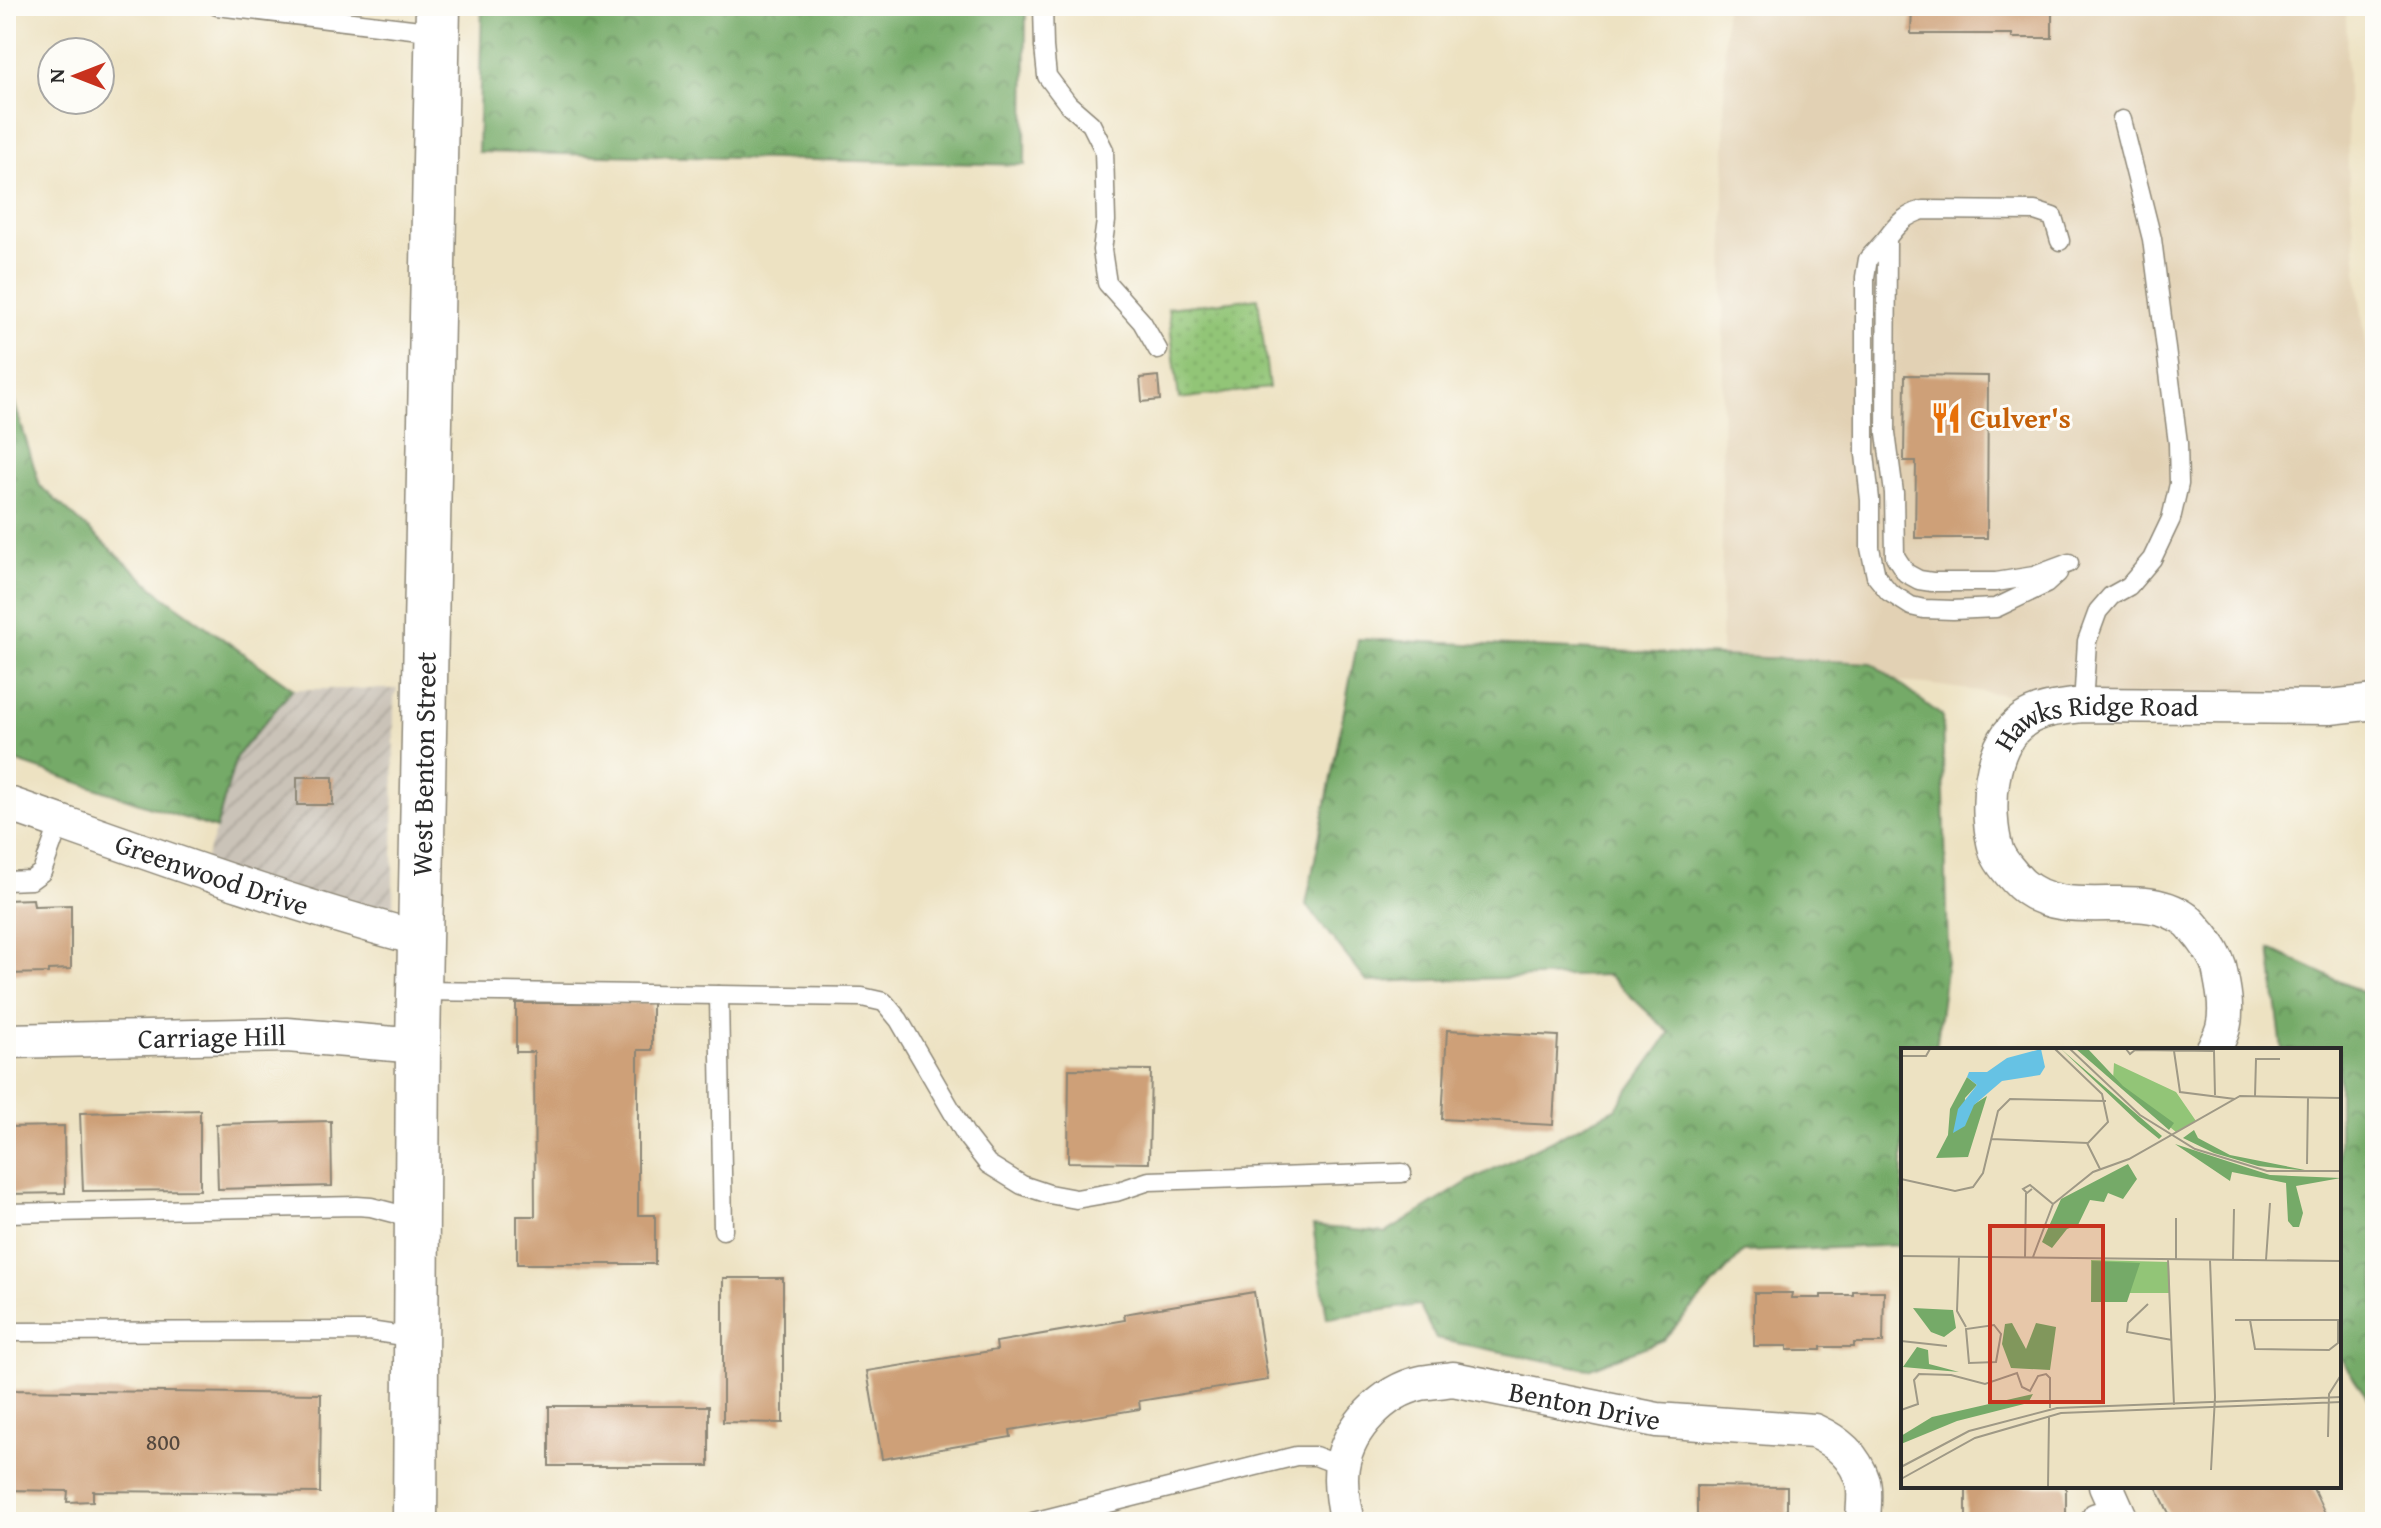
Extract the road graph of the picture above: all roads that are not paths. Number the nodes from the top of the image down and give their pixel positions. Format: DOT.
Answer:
graph roads {
  1 [pos="217,6"];
  2 [pos="1043,6"];
  3 [pos="438,19"];
  4 [pos="2122,120"];
  5 [pos="1887,238"];
  6 [pos="2060,241"];
  7 [pos="1158,350"];
  8 [pos="2375,702"];
  9 [pos="2083,705"];
  10 [pos="6,803"];
  11 [pos="60,822"];
  12 [pos="6,881"];
  13 [pos="421,939"];
  14 [pos="419,991"];
  15 [pos="719,995"];
  16 [pos="6,1041"];
  17 [pos="418,1046"];
  18 [pos="2214,1048"];
  19 [pos="1402,1173"];
  20 [pos="6,1213"];
  21 [pos="417,1219"];
  22 [pos="723,1230"];
  23 [pos="6,1332"];
  24 [pos="416,1338"];
  25 [pos="1342,1466"];
  26 [pos="415,1522"];
  27 [pos="1033,1522"];
  28 [pos="1347,1522"];
  29 [pos="1863,1522"];
  1 -- 3 [label="lane"];
  2 -- 7 [label="lane"];
  3 -- 13 [label="street, West Benton Street"];
  4 -- 9 [label="lane"];
  5 -- 5 [label="lane"];
  5 -- 6 [label="lane"];
  8 -- 9 [label="street, Hawks Ridge Road"];
  9 -- 18 [label="street, Hawks Ridge Road"];
  10 -- 11 [label="street, Greenwood Drive"];
  11 -- 12 [label="lane"];
  11 -- 13 [label="street, Greenwood Drive"];
  13 -- 14 [label="street, West Benton Street"];
  14 -- 15 [label="lane"];
  14 -- 17 [label="street, West Benton Street"];
  15 -- 19 [label="lane"];
  15 -- 22 [label="lane"];
  16 -- 17 [label="street, Carriage Hill"];
  17 -- 21 [label="street, West Benton Street"];
  20 -- 21 [label="lane"];
  21 -- 24 [label="street, West Benton Street"];
  23 -- 24 [label="lane"];
  24 -- 26 [label="street, West Benton Street"];
  25 -- 27 [label="lane"];
  25 -- 28 [label="street, Benton Drive"];
  25 -- 29 [label="street, Benton Drive"];
}
